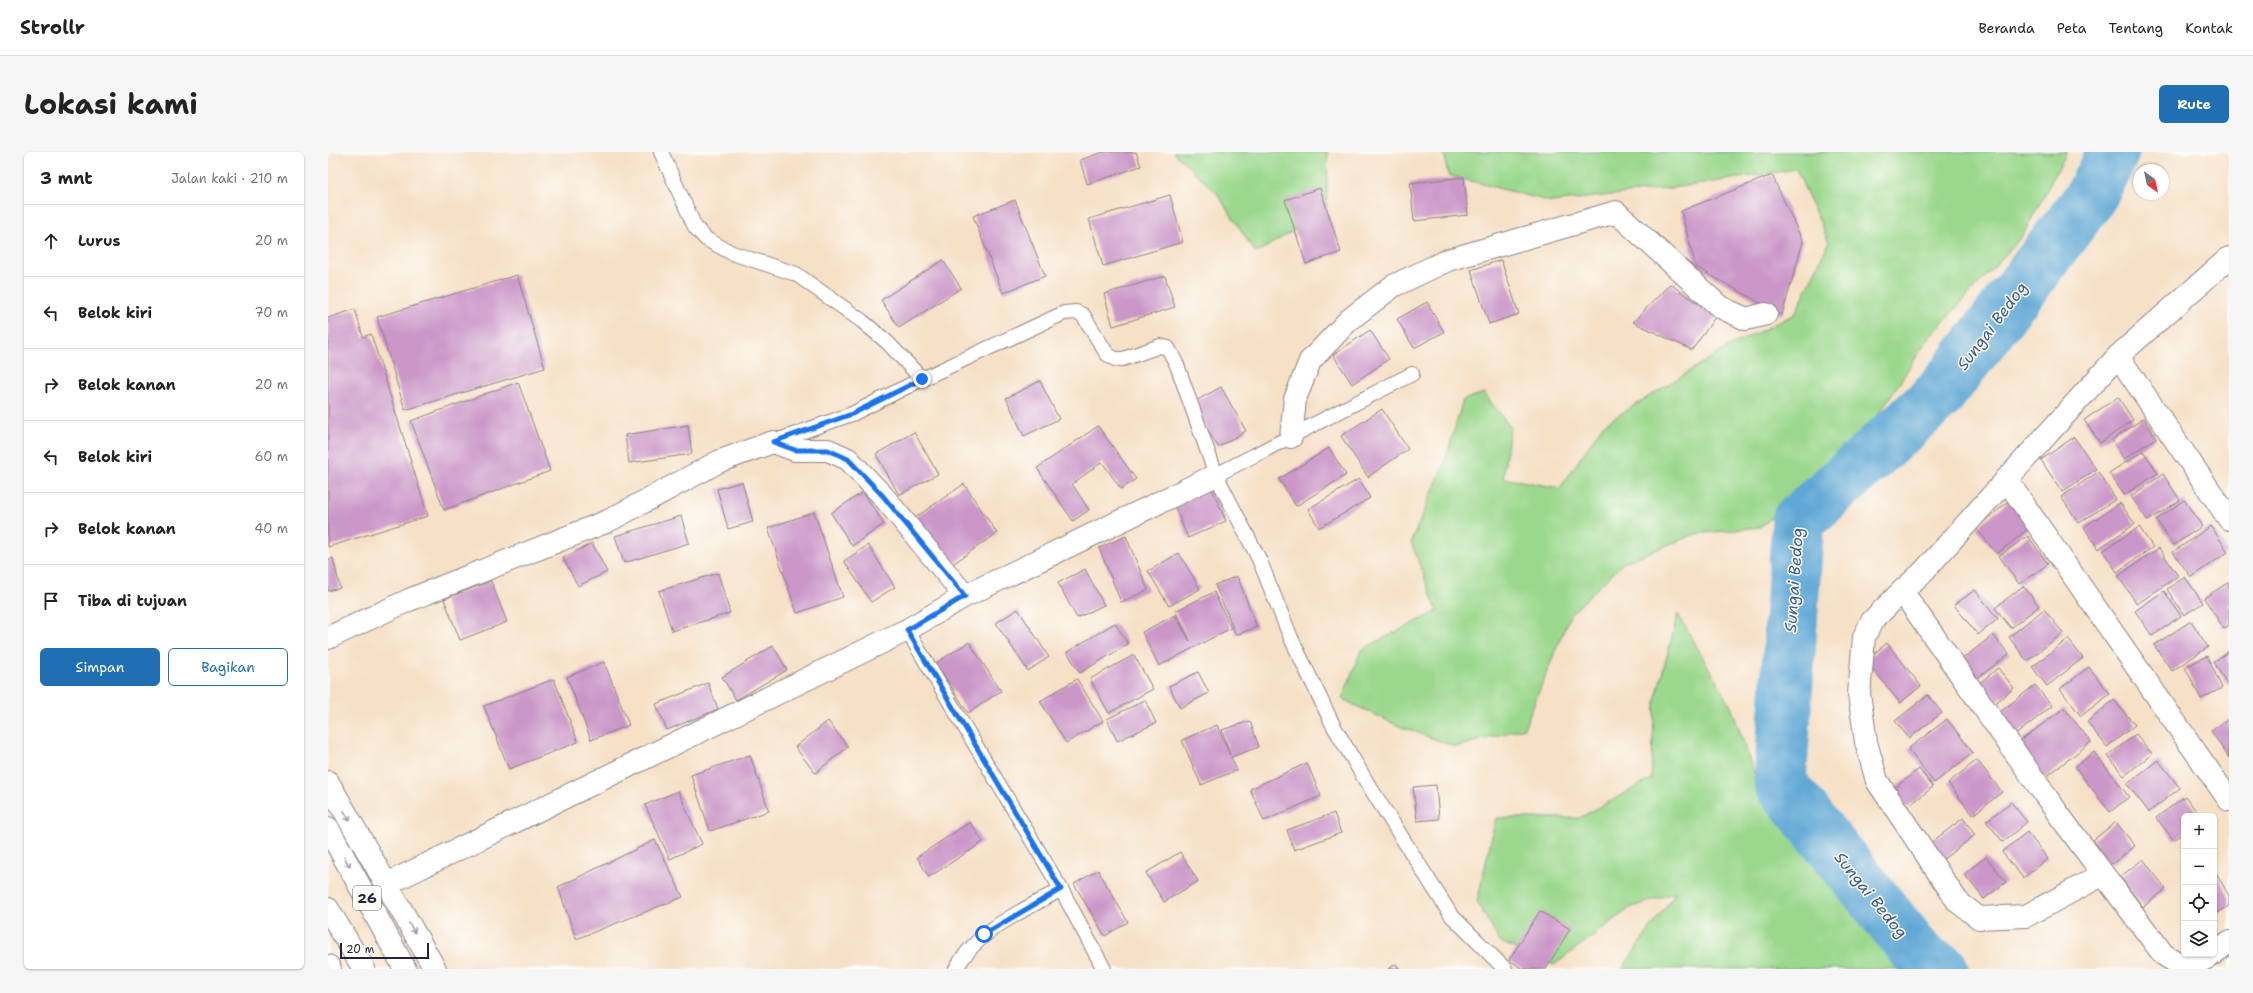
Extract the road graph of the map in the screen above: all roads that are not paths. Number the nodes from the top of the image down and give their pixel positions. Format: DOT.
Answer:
graph roads {
  1 [pos="661,152"];
  2 [pos="2229,258"];
  3 [pos="1766,314"];
  4 [pos="2118,356"];
  5 [pos="1412,374"];
  6 [pos="922,379"];
  7 [pos="1291,437"];
  8 [pos="773,442"];
  9 [pos="1216,475"];
  10 [pos="2006,479"];
  11 [pos="2229,520"];
  12 [pos="1902,591"];
  13 [pos="965,596"];
  14 [pos="907,630"];
  15 [pos="328,638"];
  16 [pos="328,782"];
  17 [pos="2229,800"];
  18 [pos="328,828"];
  19 [pos="2102,875"];
  20 [pos="387,884"];
  21 [pos="1061,889"];
  22 [pos="328,909"];
  23 [pos="2229,942"];
  24 [pos="2217,951"];
  25 [pos="2209,957"];
  26 [pos="328,966"];
  27 [pos="330,969"];
  28 [pos="364,969"];
  29 [pos="406,969"];
  30 [pos="435,969"];
  31 [pos="956,969"];
  32 [pos="1104,969"];
  33 [pos="1505,969"];
  1 -- 6 [label="lane"];
  2 -- 4 [label="main road"];
  3 -- 7 [label="main road"];
  4 -- 10 [label="main road"];
  4 -- 11 [label="main road"];
  5 -- 7 [label="lane"];
  6 -- 8 [label="lane"];
  6 -- 9 [label="lane"];
  7 -- 9 [label="lane"];
  8 -- 13 [label="main road"];
  8 -- 15 [label="main road"];
  9 -- 13 [label="main road"];
  9 -- 33 [label="lane"];
  10 -- 12 [label="main road"];
  10 -- 17 [label="main road"];
  12 -- 19 [label="main road"];
  12 -- 19 [label="main road"];
  13 -- 14 [label="main road"];
  14 -- 20 [label="main road"];
  14 -- 21 [label="lane"];
  16 -- 20 [label="main road, one-way"];
  18 -- 29 [label="main road, 26, one-way"];
  19 -- 25 [label="main road"];
  20 -- 30 [label="main road, one-way"];
  21 -- 31 [label="lane"];
  21 -- 32 [label="lane"];
  22 -- 28 [label="main road, 26"];
  23 -- 24 [label="main road"];
  26 -- 27 [label="main road"];
}
